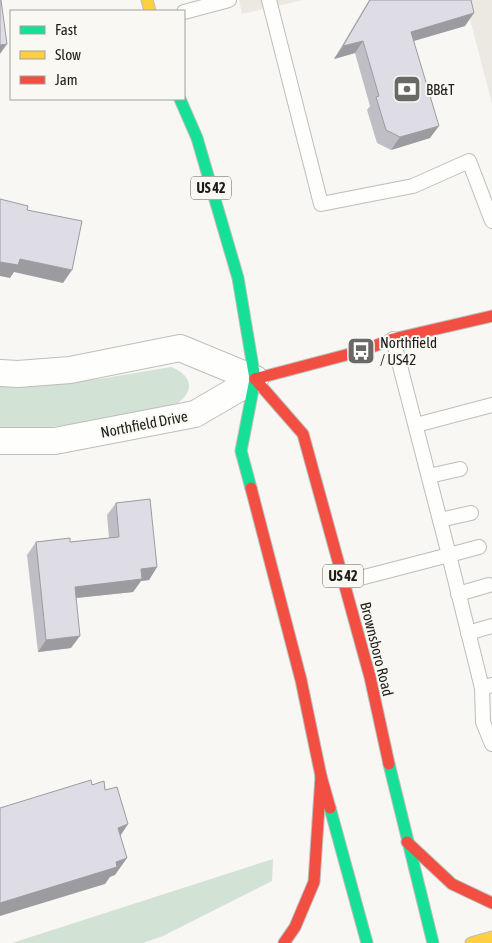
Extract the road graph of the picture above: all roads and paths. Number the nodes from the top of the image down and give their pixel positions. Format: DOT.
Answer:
graph roads {
  1 [pos="229,0"];
  2 [pos="269,0"];
  3 [pos="185,12"];
  4 [pos="180,100"];
  5 [pos="492,221"];
  6 [pos="492,316"];
  7 [pos="394,339"];
  8 [pos="0,373"];
  9 [pos="255,379"];
  10 [pos="492,405"];
  11 [pos="416,425"];
  12 [pos="0,441"];
  13 [pos="460,469"];
  14 [pos="429,476"];
  15 [pos="471,513"];
  16 [pos="440,520"];
  17 [pos="479,547"];
  18 [pos="448,555"];
  19 [pos="345,582"];
  20 [pos="489,585"];
  21 [pos="458,594"];
  22 [pos="492,626"];
  23 [pos="468,633"];
  24 [pos="487,686"];
  25 [pos="492,744"];
  26 [pos="321,776"];
  27 [pos="407,842"];
  28 [pos="492,903"];
  29 [pos="492,937"];
  30 [pos="284,943"];
  31 [pos="367,943"];
  32 [pos="433,943"];
  33 [pos="471,943"];
  1 -- 3 [label="lane"];
  2 -- 5 [label="lane"];
  4 -- 9 [label="main road, US 42"];
  6 -- 7 [label="main road"];
  7 -- 9 [label="main road"];
  7 -- 11 [label="lane"];
  8 -- 9 [label="street"];
  9 -- 12 [label="street, Northfield Drive"];
  9 -- 19 [label="main road, Brownsboro Road / US 42"];
  9 -- 26 [label="main road, US 42"];
  10 -- 11 [label="lane"];
  11 -- 14 [label="lane"];
  13 -- 14 [label="lane"];
  14 -- 16 [label="lane"];
  15 -- 16 [label="lane"];
  16 -- 18 [label="lane"];
  17 -- 18 [label="lane"];
  18 -- 19 [label="lane"];
  18 -- 21 [label="lane"];
  19 -- 27 [label="main road, Brownsboro Road / US 42"];
  20 -- 21 [label="lane"];
  21 -- 23 [label="lane"];
  22 -- 23 [label="lane"];
  23 -- 24 [label="lane"];
  24 -- 25 [label="lane"];
  26 -- 30 [label="main road"];
  26 -- 31 [label="main road, US 42"];
  27 -- 28 [label="main road"];
  27 -- 32 [label="main road, Brownsboro Road / US 42"];
  29 -- 33 [label="main road"];
}
